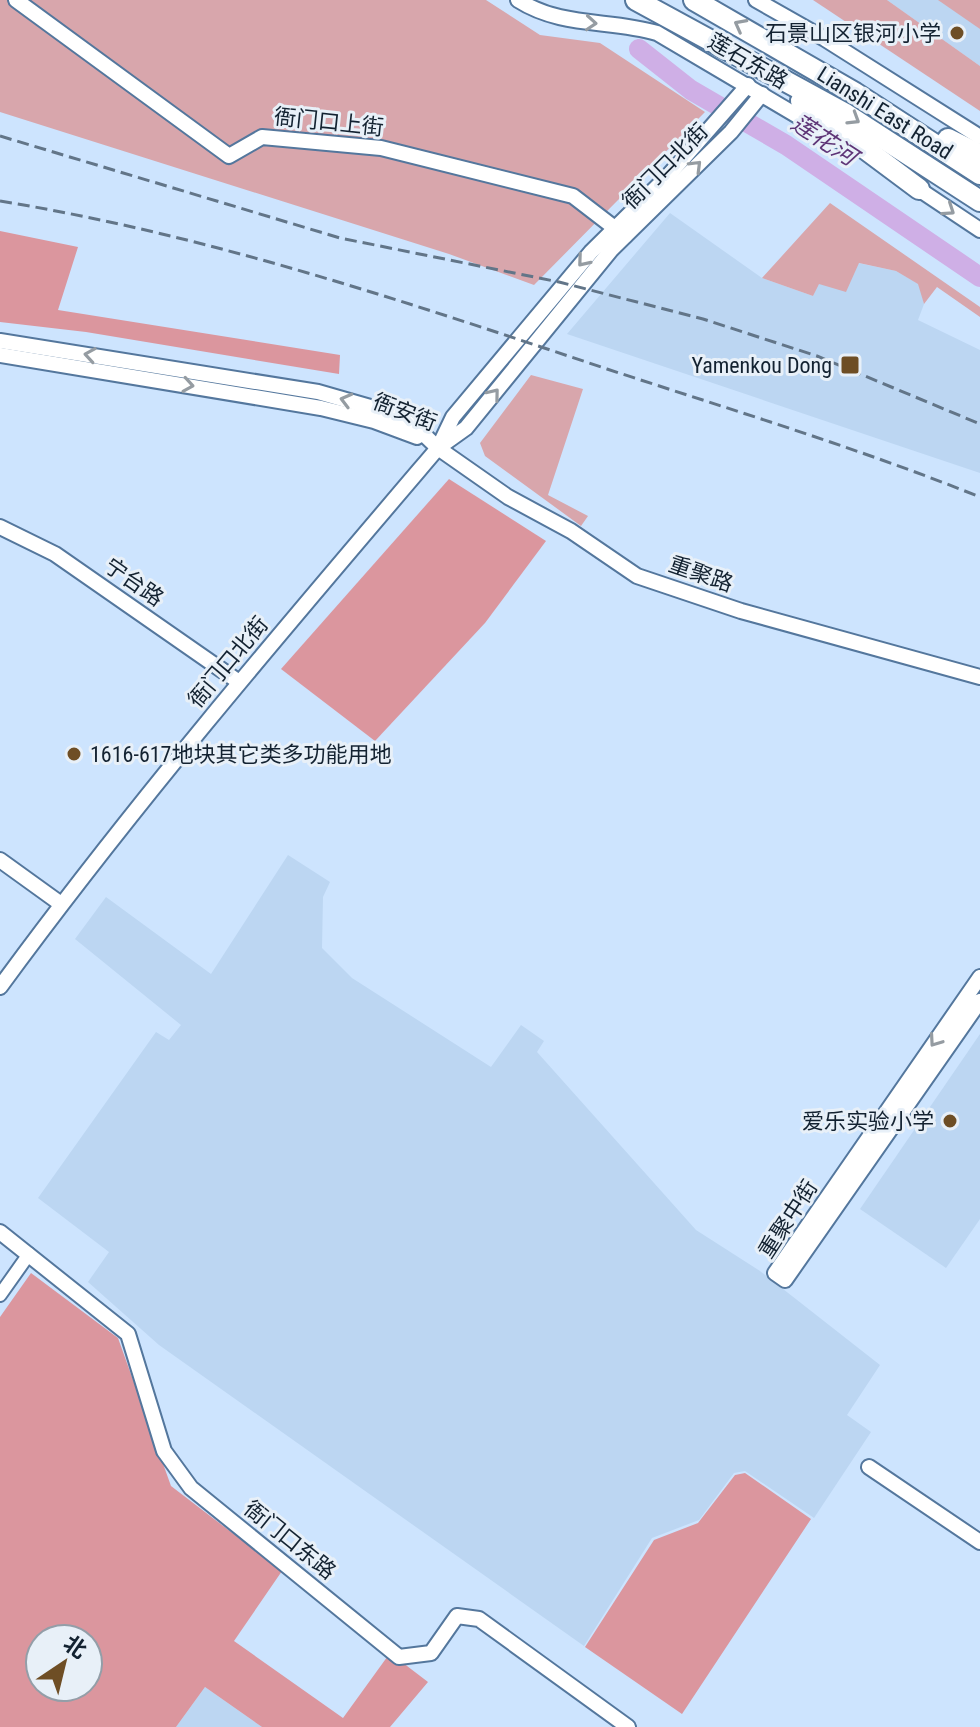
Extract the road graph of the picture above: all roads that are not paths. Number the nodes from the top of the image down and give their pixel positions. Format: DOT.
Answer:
graph roads {
  1 [pos="16,0"];
  2 [pos="518,0"];
  3 [pos="636,0"];
  4 [pos="694,0"];
  5 [pos="756,0"];
  6 [pos="737,53"];
  7 [pos="745,89"];
  8 [pos="855,93"];
  9 [pos="758,98"];
  10 [pos="980,137"];
  11 [pos="980,155"];
  12 [pos="980,174"];
  13 [pos="919,189"];
  14 [pos="980,201"];
  15 [pos="980,230"];
  16 [pos="620,232"];
  17 [pos="0,341"];
  18 [pos="0,355"];
  19 [pos="438,448"];
  20 [pos="0,527"];
  21 [pos="980,677"];
  22 [pos="239,682"];
  23 [pos="0,860"];
  24 [pos="61,904"];
  25 [pos="980,977"];
  26 [pos="0,987"];
  27 [pos="980,1001"];
  28 [pos="0,1232"];
  29 [pos="29,1254"];
  30 [pos="0,1295"];
  31 [pos="869,1467"];
  32 [pos="980,1542"];
  33 [pos="628,1727"];
  1 -- 16 [label="street, 衙门口上街"];
  2 -- 7 [label="street, 莲石东路, one-way"];
  3 -- 6 [label="highway, Lianshi East Road"];
  8 -- 4 [label="highway, Lianshi East Road, one-way"];
  5 -- 10 [label="street"];
  6 -- 13 [label="highway"];
  6 -- 14 [label="highway, Lianshi East Road, one-way"];
  7 -- 9 [label="street, 莲石东路"];
  7 -- 16 [label="street, 衙门口北街"];
  8 -- 11 [label="highway"];
  8 -- 12 [label="highway, Lianshi East Road"];
  9 -- 13 [label="street, 莲石东路"];
  16 -- 9 [label="street, 衙门口北街, one-way"];
  13 -- 15 [label="street, 莲石东路, one-way"];
  16 -- 19 [label="street, 衙门口北街"];
  19 -- 17 [label="street, 衙安街, one-way"];
  18 -- 19 [label="street, 衙安街, one-way"];
  19 -- 21 [label="street, 重聚路"];
  19 -- 22 [label="street, 衙门口北街"];
  20 -- 22 [label="street, 宁台路"];
  22 -- 24 [label="street, 衙门口北街"];
  23 -- 24 [label="street"];
  24 -- 26 [label="street, 衙门口北街"];
  25 -- 27 [label="street, 重聚中街, one-way"];
  28 -- 29 [label="street, 衙门口东路"];
  29 -- 30 [label="street"];
  29 -- 33 [label="street, 衙门口东路"];
  31 -- 32 [label="street"];
}
